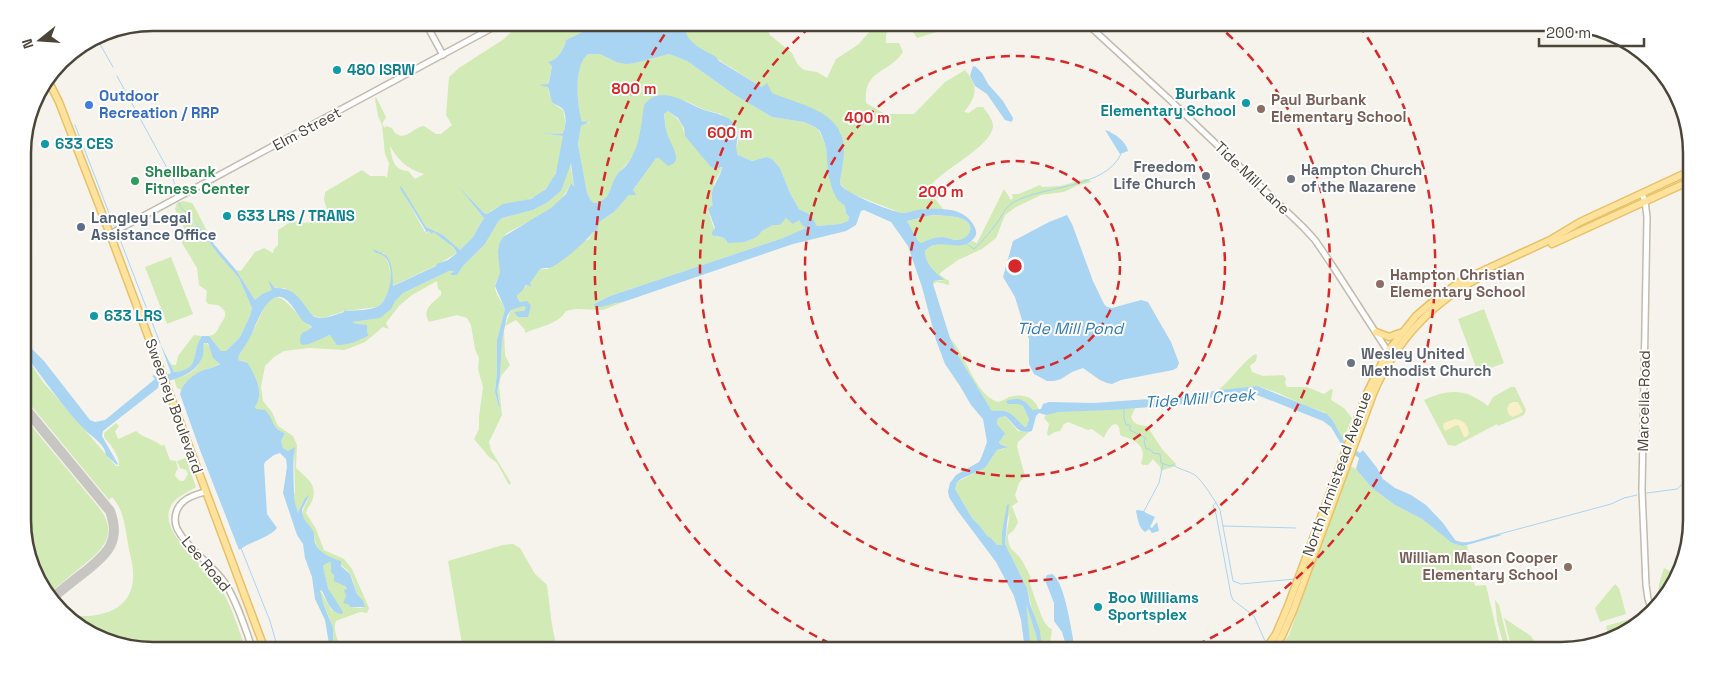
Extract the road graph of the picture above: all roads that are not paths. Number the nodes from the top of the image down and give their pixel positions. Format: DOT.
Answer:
graph roads {
  1 [pos="1095,31"];
  2 [pos="430,32"];
  3 [pos="485,32"];
  4 [pos="443,55"];
  5 [pos="52,87"];
  6 [pos="1683,174"];
  7 [pos="1683,184"];
  8 [pos="1642,194"];
  9 [pos="1645,202"];
  10 [pos="110,234"];
  11 [pos="1403,331"];
  12 [pos="1376,332"];
  13 [pos="1390,355"];
  14 [pos="1348,453"];
  15 [pos="205,492"];
  16 [pos="1650,603"];
  17 [pos="1271,641"];
  18 [pos="1279,641"];
  19 [pos="250,642"];
  20 [pos="262,642"];
  1 -- 12 [label="street, Tide Mill Lane"];
  2 -- 4 [label="street"];
  3 -- 4 [label="street, Elm Street"];
  4 -- 10 [label="street, Elm Street"];
  5 -- 10 [label="main road, Sweeney Boulevard"];
  6 -- 8 [label="main road, North Armistead Avenue"];
  7 -- 9 [label="main road, North Armistead Avenue"];
  8 -- 9 [label="street, Marcella Road"];
  8 -- 11 [label="main road, North Armistead Avenue"];
  9 -- 13 [label="main road, North Armistead Avenue"];
  9 -- 16 [label="street, Marcella Road"];
  10 -- 15 [label="main road, Sweeney Boulevard"];
  11 -- 12 [label="main road"];
  11 -- 13 [label="main road, North Armistead Avenue"];
  12 -- 13 [label="street, Tide Mill Lane"];
  13 -- 14 [label="main road, North Armistead Avenue"];
  14 -- 17 [label="main road, North Armistead Avenue"];
  14 -- 18 [label="main road, North Armistead Avenue"];
  15 -- 19 [label="street, Lee Road"];
  15 -- 20 [label="main road, Sweeney Boulevard"];
}
